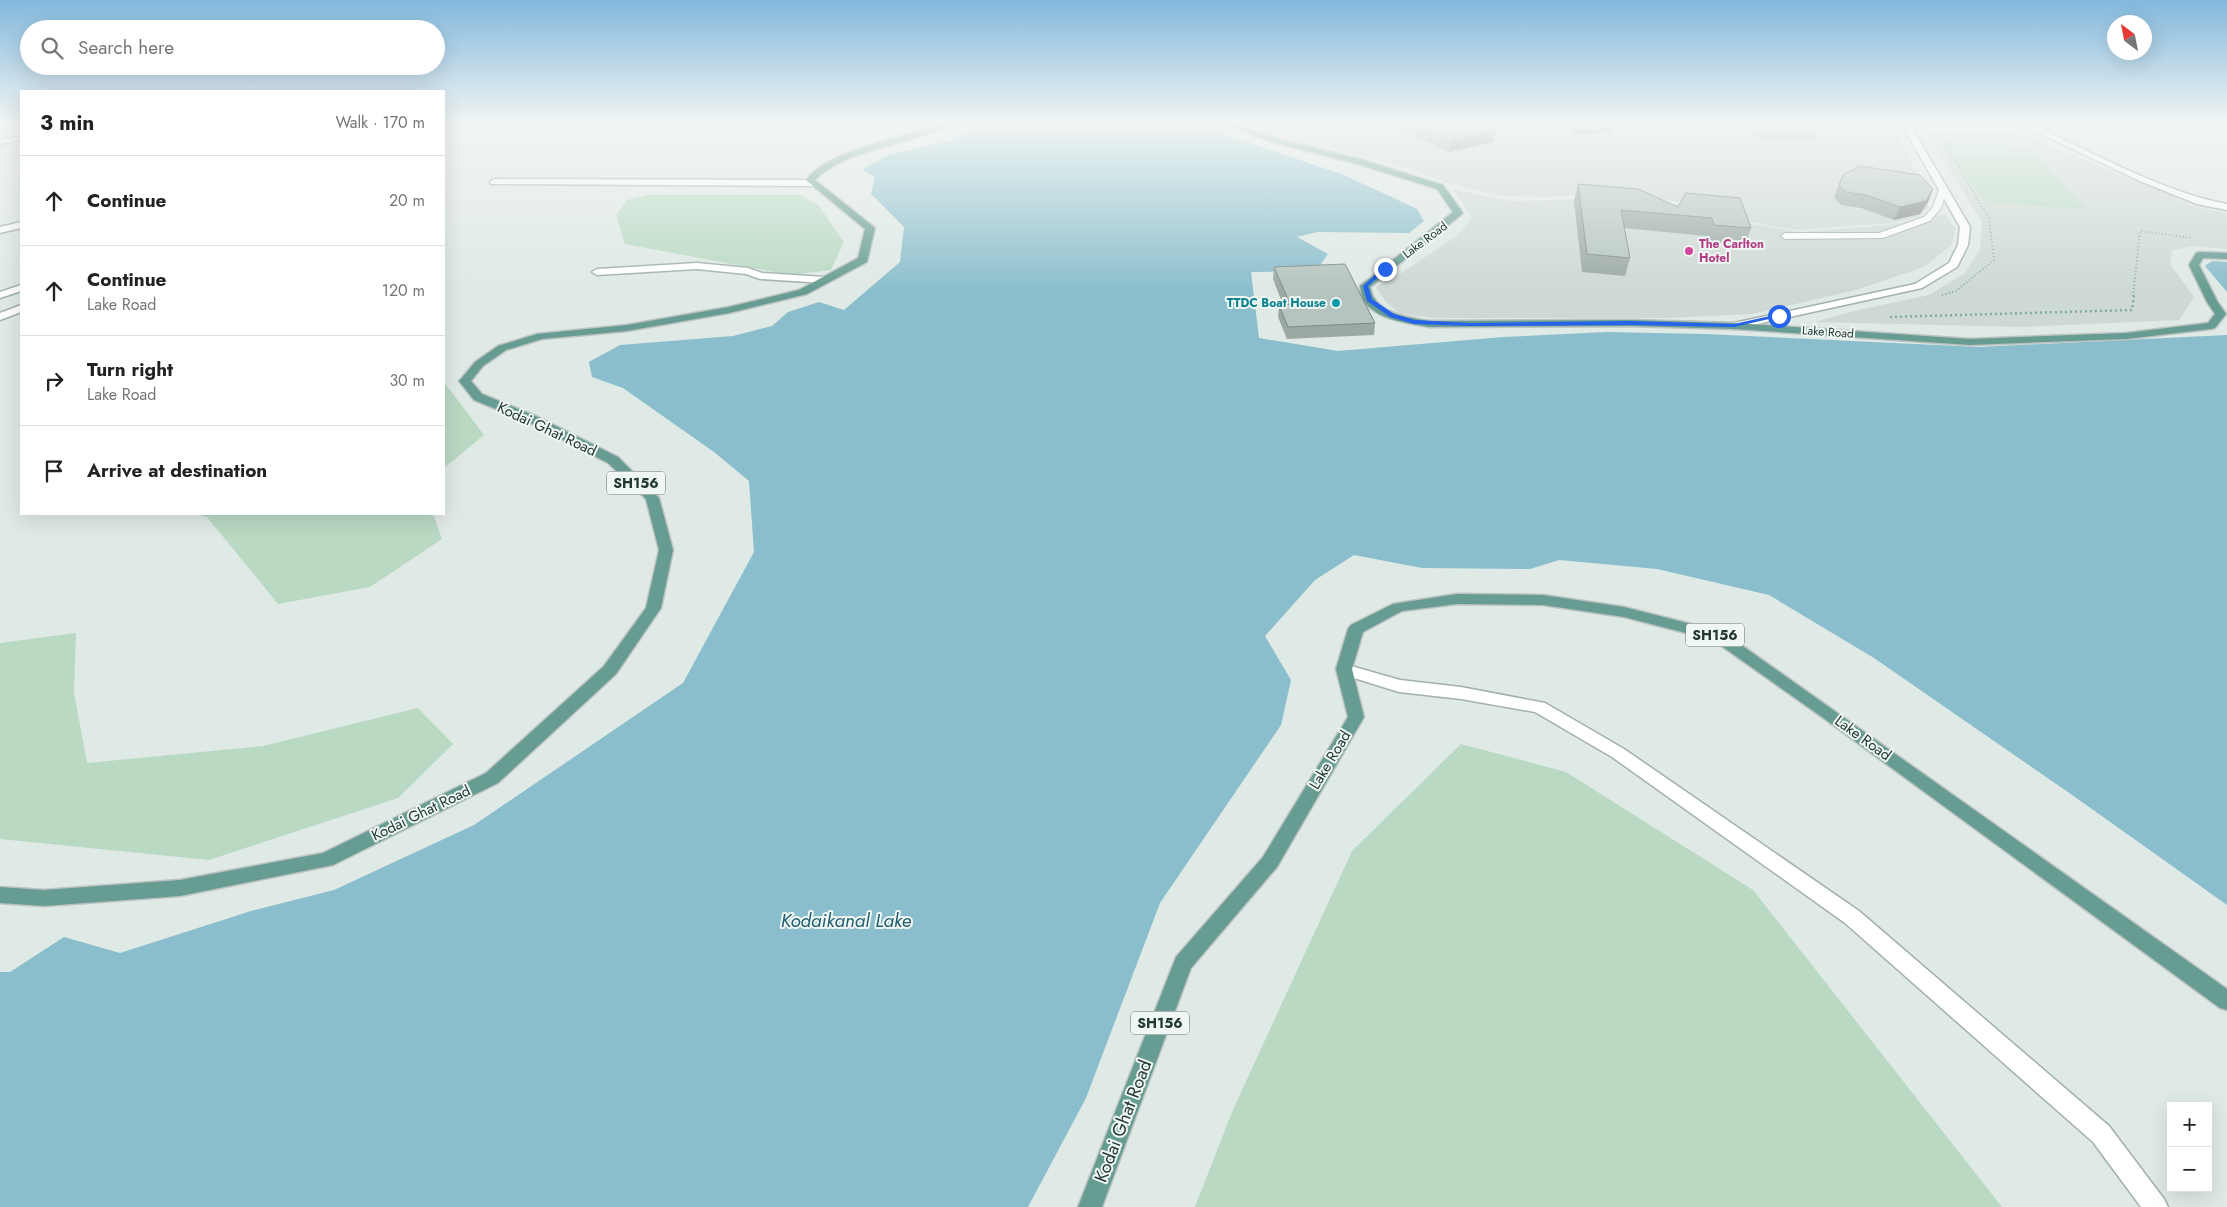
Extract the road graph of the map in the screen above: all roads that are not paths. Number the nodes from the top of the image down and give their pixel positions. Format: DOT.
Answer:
graph roads {
  1 [pos="811,179"];
  2 [pos="1416,179"];
  3 [pos="1937,179"];
  4 [pos="2146,179"];
  5 [pos="494,182"];
  6 [pos="813,183"];
  7 [pos="1943,189"];
  8 [pos="2227,207"];
  9 [pos="20,225"];
  10 [pos="0,230"];
  11 [pos="1785,236"];
  12 [pos="2227,256"];
  13 [pos="597,272"];
  14 [pos="825,280"];
  15 [pos="20,288"];
  16 [pos="0,295"];
  17 [pos="20,308"];
  18 [pos="0,317"];
  19 [pos="1734,326"];
  20 [pos="1344,669"];
  21 [pos="1270,862"];
  22 [pos="0,895"];
  23 [pos="2227,1001"];
  24 [pos="1090,1207"];
  25 [pos="2156,1207"];
  1 -- 6 [label="main road"];
  2 -- 19 [label="main road, Lake Road"];
  3 -- 7 [label="street"];
  4 -- 8 [label="street"];
  5 -- 6 [label="street"];
  6 -- 14 [label="main road, Kodai Ghat Road / SH156"];
  7 -- 11 [label="lane"];
  7 -- 19 [label="street"];
  9 -- 10 [label="street"];
  12 -- 19 [label="main road, Lake Road"];
  13 -- 14 [label="street"];
  14 -- 22 [label="main road, Kodai Ghat Road / SH156"];
  15 -- 16 [label="street"];
  17 -- 18 [label="street"];
  20 -- 21 [label="main road, Lake Road / SH156"];
  20 -- 23 [label="main road, Lake Road / SH156"];
  20 -- 25 [label="street"];
  21 -- 24 [label="main road, Kodai Ghat Road / SH156"];
}
